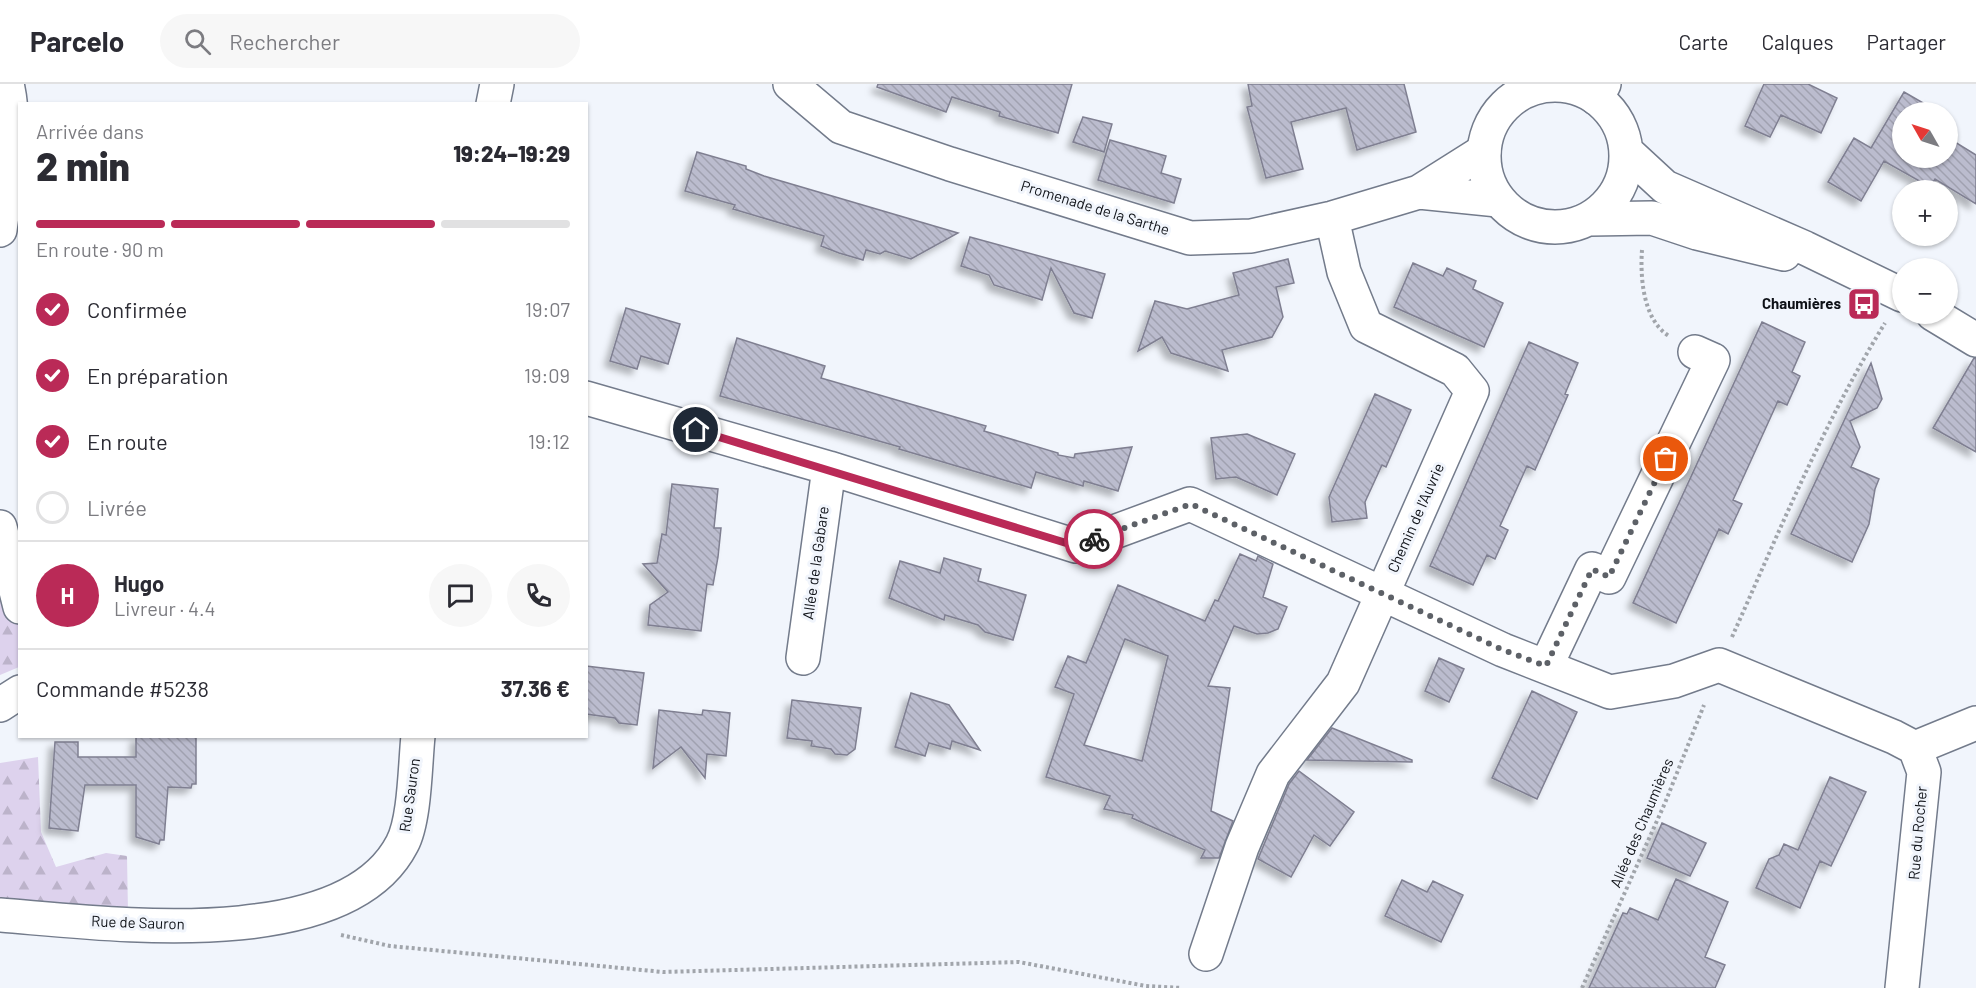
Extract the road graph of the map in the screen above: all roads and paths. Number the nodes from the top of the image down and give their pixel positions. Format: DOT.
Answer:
graph roads {
  1 [pos="7,84"];
  2 [pos="497,84"];
  3 [pos="790,84"];
  4 [pos="1543,85"];
  5 [pos="1600,91"];
  6 [pos="1500,96"];
  7 [pos="493,102"];
  8 [pos="1484,151"];
  9 [pos="1626,151"];
  10 [pos="1419,192"];
  11 [pos="1498,200"];
  12 [pos="1332,218"];
  13 [pos="1652,218"];
  14 [pos="1590,219"];
  15 [pos="0,230"];
  16 [pos="1854,271"];
  17 [pos="1892,303"];
  18 [pos="1892,312"];
  19 [pos="1950,324"];
  20 [pos="1976,340"];
  21 [pos="1695,352"];
  22 [pos="588,399"];
  23 [pos="829,468"];
  24 [pos="0,527"];
  25 [pos="1383,593"];
  26 [pos="18,599"];
  27 [pos="803,658"];
  28 [pos="1719,665"];
  29 [pos="1546,666"];
  30 [pos="18,693"];
  31 [pos="0,705"];
  32 [pos="1976,723"];
  33 [pos="418,738"];
  34 [pos="1915,748"];
  35 [pos="0,915"];
  36 [pos="275,920"];
  37 [pos="333,933"];
  38 [pos="1206,954"];
  39 [pos="1182,988"];
  40 [pos="1582,988"];
  41 [pos="1902,988"];
  1 -- 15 [label="street"];
  2 -- 7 [label="street"];
  3 -- 12 [label="street, Promenade de la Sarthe"];
  4 -- 5 [label="street"];
  4 -- 6 [label="street"];
  5 -- 9 [label="street"];
  6 -- 8 [label="street"];
  8 -- 10 [label="street, Promenade de la Sarthe"];
  8 -- 11 [label="street"];
  9 -- 14 [label="street"];
  9 -- 16 [label="street"];
  10 -- 11 [label="street, Promenade de la Sarthe"];
  10 -- 12 [label="street, Promenade de la Sarthe"];
  11 -- 14 [label="street"];
  12 -- 25 [label="street, Chemin de l'Auvrie"];
  13 -- 14 [label="street"];
  13 -- 16 [label="street"];
  13 -- 21 [label="path"];
  16 -- 17 [label="street"];
  18 -- 28 [label="path, Allée des Chaumières"];
  19 -- 20 [label="street"];
  21 -- 29 [label="street"];
  22 -- 23 [label="street"];
  23 -- 25 [label="street"];
  23 -- 27 [label="street, Allée de la Gabare"];
  24 -- 26 [label="street"];
  25 -- 29 [label="street"];
  25 -- 38 [label="street, Chemin de l'Auvrie"];
  28 -- 29 [label="street"];
  28 -- 34 [label="street"];
  28 -- 40 [label="path, Allée des Chaumières"];
  30 -- 31 [label="street"];
  32 -- 34 [label="street"];
  33 -- 36 [label="street, Rue Sauron"];
  34 -- 41 [label="street, Rue du Rocher"];
  35 -- 36 [label="street, Rue de Sauron"];
  37 -- 39 [label="path"];
}
